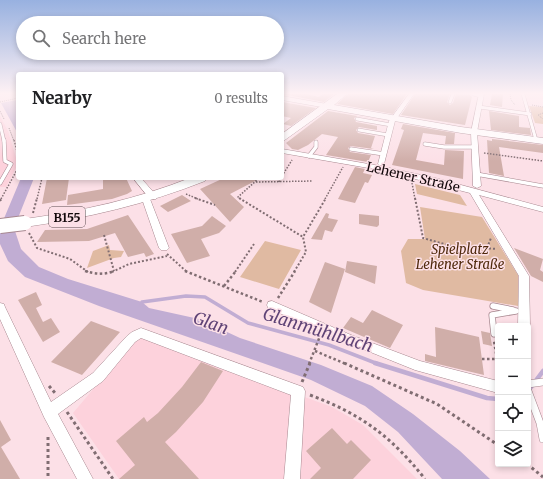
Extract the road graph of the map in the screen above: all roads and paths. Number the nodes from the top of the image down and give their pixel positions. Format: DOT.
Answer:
graph roads {
  1 [pos="313,116"];
  2 [pos="372,116"];
  3 [pos="395,116"];
  4 [pos="477,116"];
  5 [pos="531,116"];
  6 [pos="357,119"];
  7 [pos="392,121"];
  8 [pos="0,124"];
  9 [pos="358,130"];
  10 [pos="474,132"];
  11 [pos="388,135"];
  12 [pos="284,138"];
  13 [pos="539,140"];
  14 [pos="316,142"];
  15 [pos="425,144"];
  16 [pos="475,147"];
  17 [pos="351,149"];
  18 [pos="284,151"];
  19 [pos="480,152"];
  20 [pos="384,154"];
  21 [pos="309,156"];
  22 [pos="294,157"];
  23 [pos="543,161"];
  24 [pos="381,164"];
  25 [pos="344,165"];
  26 [pos="16,172"];
  27 [pos="284,172"];
  28 [pos="476,174"];
  29 [pos="411,179"];
  30 [pos="41,180"];
  31 [pos="139,180"];
  32 [pos="196,180"];
  33 [pos="257,180"];
  34 [pos="313,181"];
  35 [pos="255,182"];
  36 [pos="279,182"];
  37 [pos="0,183"];
  38 [pos="543,186"];
  39 [pos="475,189"];
  40 [pos="174,190"];
  41 [pos="150,198"];
  42 [pos="0,201"];
  43 [pos="215,205"];
  44 [pos="543,210"];
  45 [pos="28,223"];
  46 [pos="0,226"];
  47 [pos="104,236"];
  48 [pos="303,237"];
  49 [pos="254,244"];
  50 [pos="487,248"];
  51 [pos="166,252"];
  52 [pos="114,271"];
  53 [pos="224,286"];
  54 [pos="272,305"];
  55 [pos="494,306"];
  56 [pos="0,307"];
  57 [pos="520,312"];
  58 [pos="523,323"];
  59 [pos="494,334"];
  60 [pos="319,340"];
  61 [pos="314,351"];
  62 [pos="482,359"];
  63 [pos="31,374"];
  64 [pos="542,382"];
  65 [pos="531,384"];
  66 [pos="495,386"];
  67 [pos="299,390"];
  68 [pos="529,395"];
  69 [pos="61,403"];
  70 [pos="49,412"];
  71 [pos="48,434"];
  72 [pos="543,438"];
  73 [pos="495,443"];
  74 [pos="531,467"];
  75 [pos="543,477"];
  76 [pos="48,479"];
  77 [pos="85,479"];
  78 [pos="113,479"];
  79 [pos="292,479"];
  80 [pos="425,479"];
  1 -- 12 [label="main road"];
  2 -- 7 [label="main road"];
  3 -- 7 [label="street"];
  4 -- 10 [label="street"];
  5 -- 13 [label="lane"];
  6 -- 7 [label="lane"];
  7 -- 10 [label="main road"];
  7 -- 11 [label="street"];
  8 -- 37 [label="lane"];
  9 -- 11 [label="lane"];
  10 -- 13 [label="main road"];
  10 -- 16 [label="street"];
  11 -- 20 [label="street"];
  14 -- 21 [label="lane"];
  15 -- 16 [label="lane"];
  16 -- 28 [label="street"];
  17 -- 20 [label="lane"];
  18 -- 21 [label="street, Lehener Straße"];
  19 -- 23 [label="path"];
  20 -- 24 [label="street"];
  21 -- 39 [label="street, Lehener Straße"];
  22 -- 27 [label="path"];
  25 -- 48 [label="path"];
  26 -- 42 [label="path"];
  28 -- 38 [label="lane"];
  28 -- 39 [label="street"];
  29 -- 50 [label="path"];
  30 -- 45 [label="path"];
  31 -- 41 [label="street"];
  32 -- 40 [label="main road, B155"];
  33 -- 35 [label="path"];
  34 -- 36 [label="path"];
  35 -- 36 [label="path"];
  35 -- 48 [label="path"];
  39 -- 44 [label="street, Lehener Straße"];
  39 -- 57 [label="street"];
  40 -- 41 [label="main road, B155"];
  40 -- 43 [label="path"];
  41 -- 45 [label="main road, B155"];
  41 -- 51 [label="street"];
  45 -- 46 [label="main road, B155, bridge"];
  45 -- 52 [label="path"];
  47 -- 52 [label="path"];
  48 -- 54 [label="path"];
  49 -- 53 [label="path"];
  51 -- 52 [label="path"];
  51 -- 53 [label="path"];
  53 -- 54 [label="path"];
  54 -- 66 [label="street"];
  55 -- 57 [label="lane"];
  56 -- 63 [label="street"];
  57 -- 58 [label="street"];
  57 -- 59 [label="lane"];
  59 -- 62 [label="path"];
  60 -- 61 [label="path"];
  61 -- 67 [label="path"];
  61 -- 73 [label="path"];
  63 -- 69 [label="path"];
  63 -- 70 [label="street"];
  64 -- 65 [label="lane"];
  67 -- 69 [label="street"];
  67 -- 79 [label="street"];
  67 -- 80 [label="path"];
  68 -- 72 [label="lane"];
  69 -- 70 [label="street"];
  69 -- 78 [label="path"];
  70 -- 77 [label="street"];
  71 -- 76 [label="path"];
  74 -- 75 [label="path"];
}
